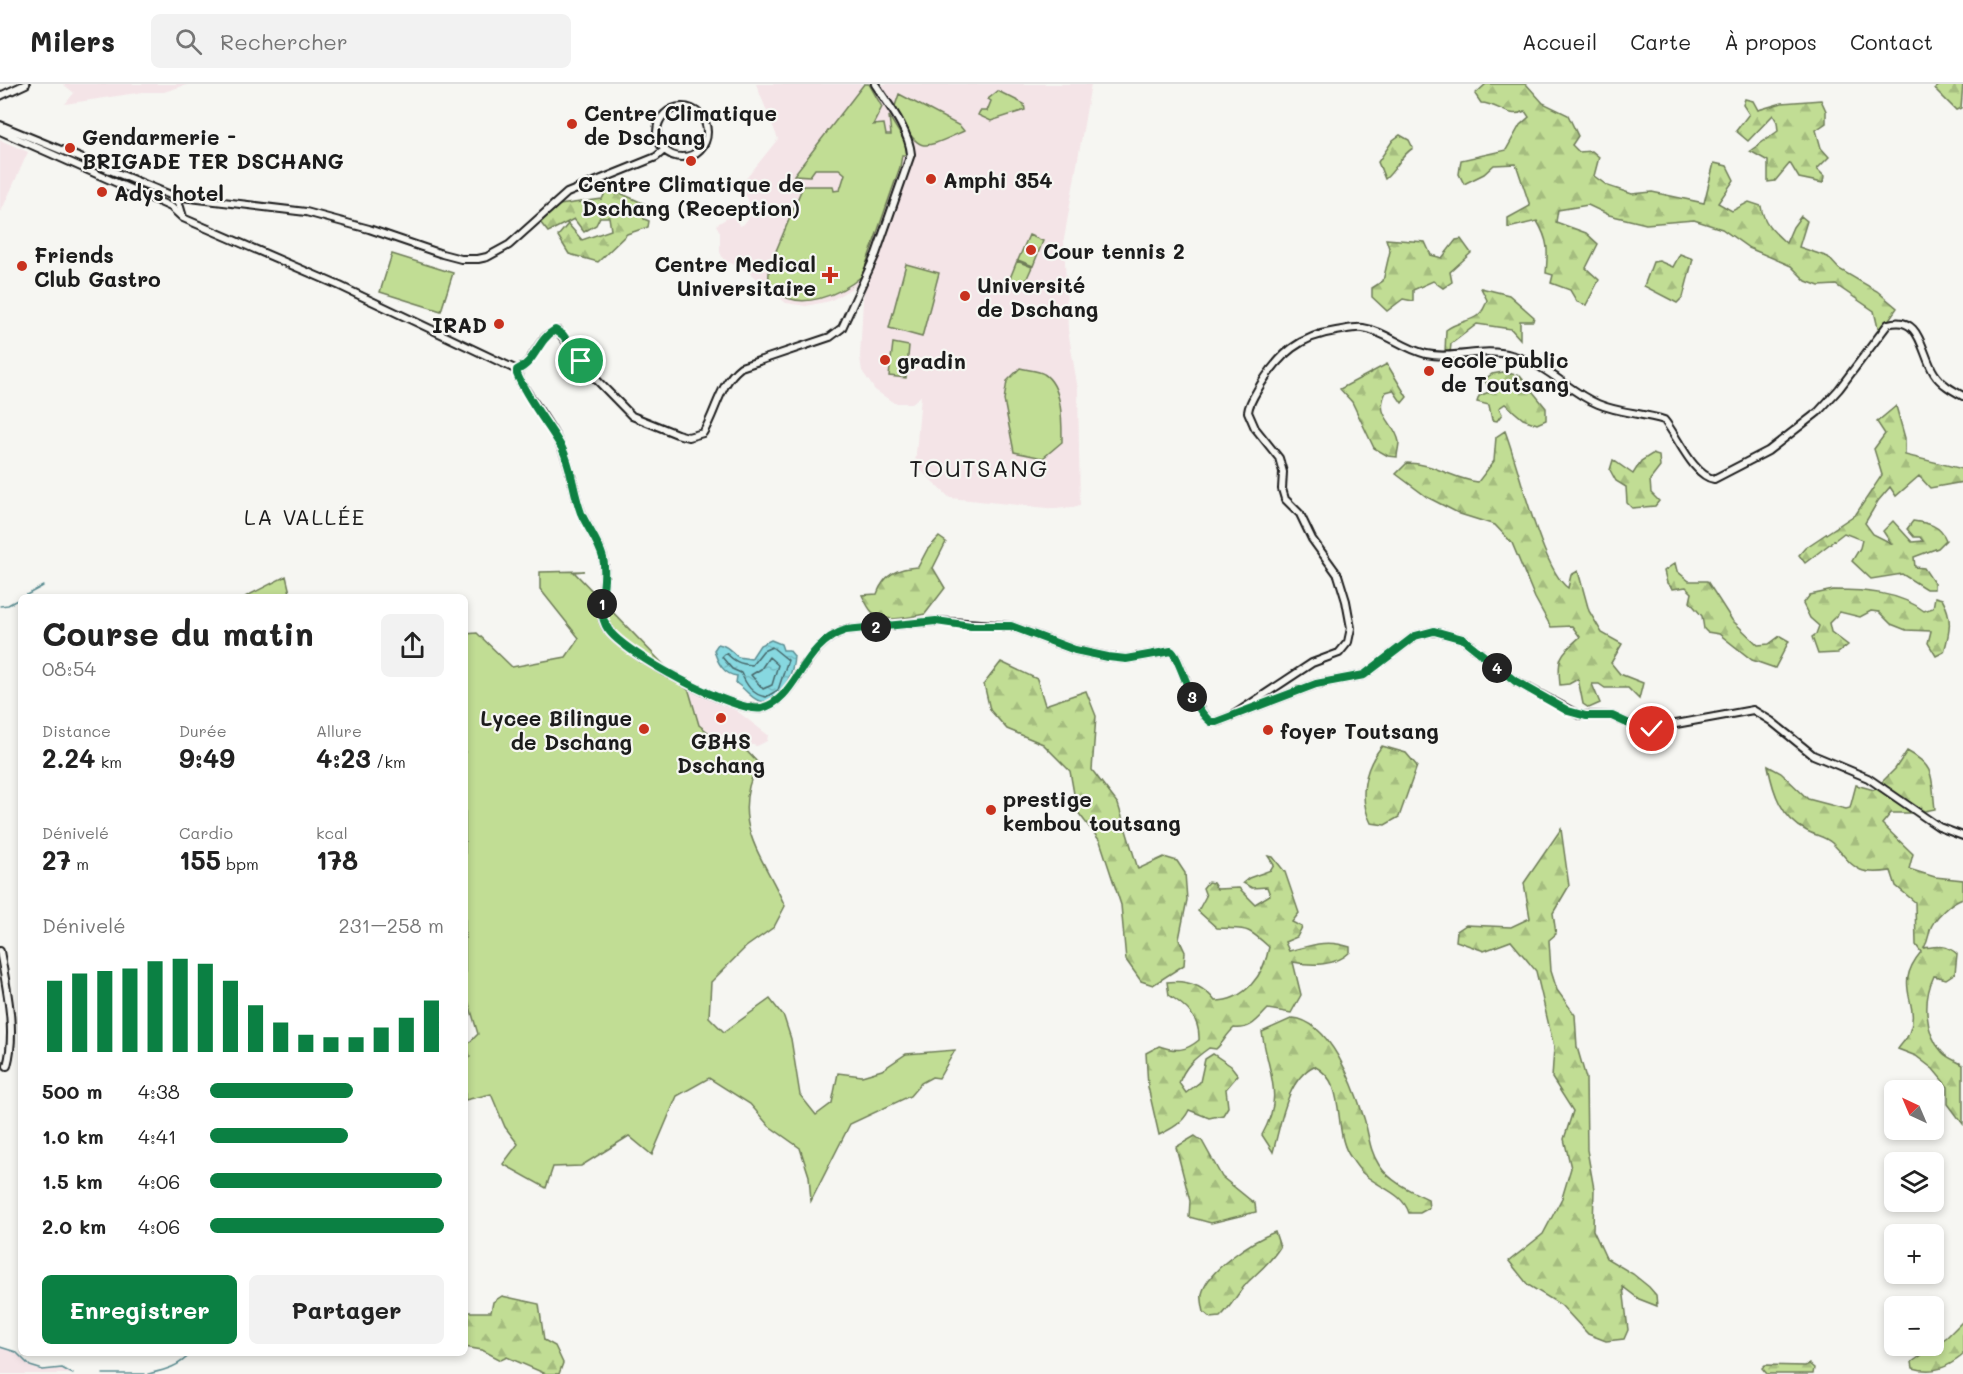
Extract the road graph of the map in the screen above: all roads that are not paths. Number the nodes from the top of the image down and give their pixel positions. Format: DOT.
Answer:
graph roads {
  1 [pos="26,84"];
  2 [pos="875,84"];
  3 [pos="0,96"];
  4 [pos="0,125"];
  5 [pos="0,131"];
  6 [pos="664,150"];
  7 [pos="172,196"];
  8 [pos="186,199"];
  9 [pos="178,204"];
  10 [pos="171,207"];
  11 [pos="183,218"];
  12 [pos="517,370"];
  13 [pos="1963,396"];
  14 [pos="1224,721"];
  15 [pos="1963,836"];
  16 [pos="0,951"];
  17 [pos="7,1066"];
  1 -- 3 [label="street"];
  2 -- 12 [label="street"];
  4 -- 7 [label="street"];
  5 -- 10 [label="street"];
  6 -- 6 [label="street"];
  6 -- 8 [label="street"];
  7 -- 8 [label="street"];
  7 -- 9 [label="street"];
  8 -- 9 [label="street"];
  9 -- 10 [label="street"];
  9 -- 11 [label="street"];
  10 -- 11 [label="street"];
  11 -- 12 [label="street"];
  12 -- 14 [label="street"];
  13 -- 14 [label="street"];
  14 -- 15 [label="street"];
  16 -- 17 [label="street"];
}
